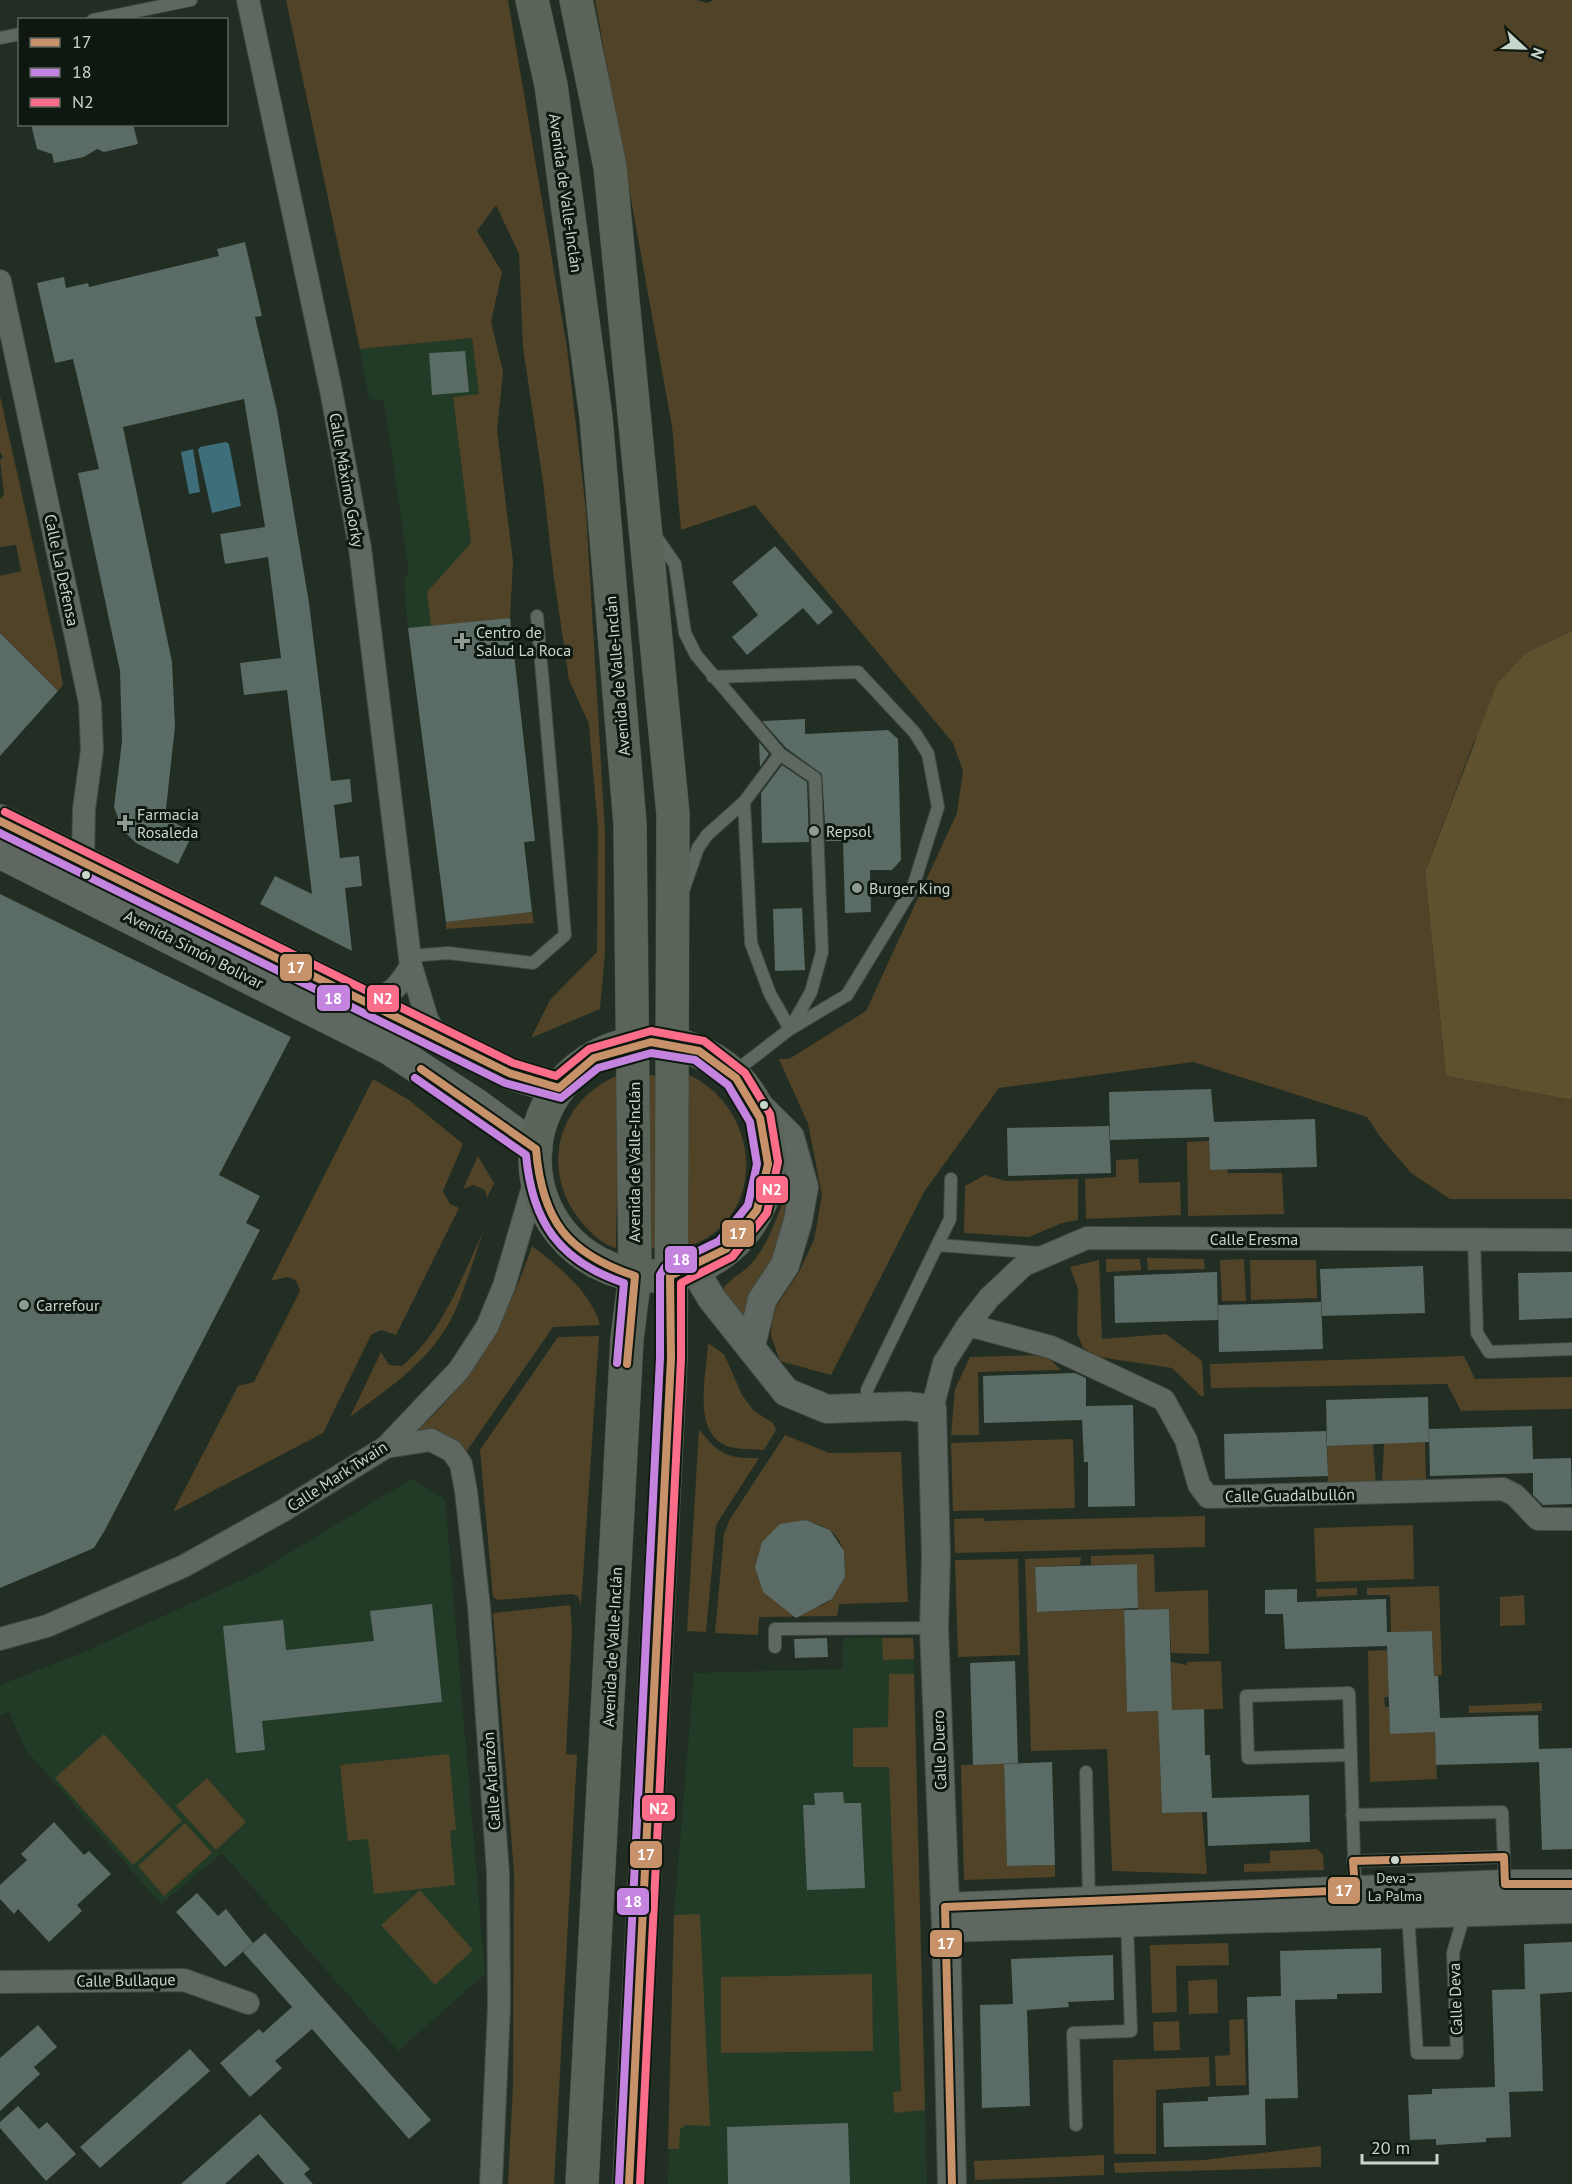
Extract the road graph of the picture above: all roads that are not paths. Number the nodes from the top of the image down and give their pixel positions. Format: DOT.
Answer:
graph roads {
  1 [pos="191,0"];
  2 [pos="248,0"];
  3 [pos="532,0"];
  4 [pos="576,0"];
  5 [pos="103,18"];
  6 [pos="18,34"];
  7 [pos="0,38"];
  8 [pos="0,281"];
  9 [pos="644,520"];
  10 [pos="537,615"];
  11 [pos="713,677"];
  12 [pos="780,754"];
  13 [pos="744,802"];
  14 [pos="0,821"];
  15 [pos="0,852"];
  16 [pos="84,862"];
  17 [pos="673,924"];
  18 [pos="410,961"];
  19 [pos="356,998"];
  20 [pos="790,1029"];
  21 [pos="438,1038"];
  22 [pos="634,1043"];
  23 [pos="672,1043"];
  24 [pos="732,1073"];
  25 [pos="559,1088"];
  26 [pos="756,1103"];
  27 [pos="536,1161"];
  28 [pos="951,1179"];
  29 [pos="1474,1240"];
  30 [pos="1572,1240"];
  31 [pos="938,1245"];
  32 [pos="1048,1254"];
  33 [pos="682,1273"];
  34 [pos="635,1276"];
  35 [pos="968,1325"];
  36 [pos="751,1346"];
  37 [pos="1572,1349"];
  38 [pos="868,1407"];
  39 [pos="932,1409"];
  40 [pos="386,1447"];
  41 [pos="1572,1519"];
  42 [pos="47,1626"];
  43 [pos="934,1628"];
  44 [pos="0,1639"];
  45 [pos="775,1647"];
  46 [pos="0,1652"];
  47 [pos="1350,1755"];
  48 [pos="1086,1772"];
  49 [pos="1352,1815"];
  50 [pos="1353,1861"];
  51 [pos="1504,1870"];
  52 [pos="1572,1884"];
  53 [pos="1355,1890"];
  54 [pos="1089,1900"];
  55 [pos="1572,1909"];
  56 [pos="1465,1912"];
  57 [pos="1408,1914"];
  58 [pos="945,1917"];
  59 [pos="1127,1923"];
  60 [pos="0,1982"];
  61 [pos="248,2003"];
  62 [pos="1076,2125"];
  63 [pos="492,2184"];
  64 [pos="582,2184"];
  65 [pos="629,2184"];
  66 [pos="952,2184"];
  1 -- 5 [label="lane"];
  2 -- 18 [label="street, Calle Máximo Gorky"];
  3 -- 22 [label="main road, Avenida de Valle-Inclán"];
  4 -- 9 [label="main road"];
  6 -- 7 [label="lane"];
  8 -- 16 [label="street, Calle La Defensa"];
  9 -- 11 [label="lane"];
  9 -- 17 [label="main road"];
  10 -- 18 [label="lane"];
  11 -- 12 [label="lane"];
  11 -- 20 [label="lane"];
  12 -- 13 [label="lane"];
  12 -- 20 [label="lane"];
  13 -- 17 [label="lane"];
  13 -- 20 [label="lane"];
  14 -- 16 [label="main road, Avenida Simón Bolivar"];
  15 -- 27 [label="main road, Avenida Simón Bolivar"];
  16 -- 19 [label="main road, Avenida Simón Bolivar"];
  17 -- 23 [label="main road"];
  18 -- 19 [label="street"];
  18 -- 21 [label="street, Calle Máximo Gorky"];
  19 -- 21 [label="main road, Avenida Simón Bolivar"];
  20 -- 24 [label="lane"];
  21 -- 25 [label="main road, Avenida Simón Bolivar"];
  22 -- 23 [label="main road"];
  22 -- 25 [label="main road"];
  22 -- 34 [label="main road, Avenida de Valle-Inclán"];
  23 -- 24 [label="main road"];
  23 -- 33 [label="main road"];
  24 -- 26 [label="main road"];
  25 -- 27 [label="main road"];
  26 -- 33 [label="main road"];
  26 -- 36 [label="street"];
  27 -- 34 [label="main road"];
  27 -- 40 [label="street, Calle Mark Twain"];
  28 -- 31 [label="lane"];
  29 -- 30 [label="street, Calle Eresma"];
  29 -- 32 [label="street, Calle Eresma"];
  29 -- 37 [label="lane"];
  31 -- 32 [label="lane"];
  31 -- 38 [label="lane"];
  32 -- 35 [label="street, Calle Eresma"];
  33 -- 34 [label="main road"];
  33 -- 36 [label="street"];
  33 -- 65 [label="main road"];
  34 -- 64 [label="main road, Avenida de Valle-Inclán"];
  35 -- 39 [label="street, Calle Duero"];
  35 -- 41 [label="street, Calle Guadalbullón"];
  36 -- 38 [label="street"];
  38 -- 39 [label="street"];
  39 -- 43 [label="street, Calle Duero"];
  40 -- 42 [label="street, Calle Mark Twain"];
  40 -- 63 [label="street, Calle Arlanzón"];
  42 -- 44 [label="street, Calle Mark Twain"];
  42 -- 46 [label="street"];
  43 -- 45 [label="lane"];
  43 -- 58 [label="street, Calle Duero"];
  47 -- 47 [label="lane"];
  47 -- 49 [label="lane"];
  48 -- 54 [label="lane"];
  49 -- 50 [label="lane"];
  49 -- 51 [label="lane"];
  50 -- 51 [label="lane"];
  50 -- 53 [label="lane"];
  51 -- 52 [label="street"];
  51 -- 53 [label="street"];
  53 -- 54 [label="street"];
  54 -- 58 [label="street"];
  55 -- 56 [label="street"];
  56 -- 57 [label="street"];
  56 -- 57 [label="lane, Calle Deva"];
  57 -- 59 [label="street"];
  58 -- 59 [label="street"];
  58 -- 66 [label="street, Calle Duero"];
  59 -- 62 [label="lane"];
  60 -- 61 [label="street, Calle Bullaque"];
}
